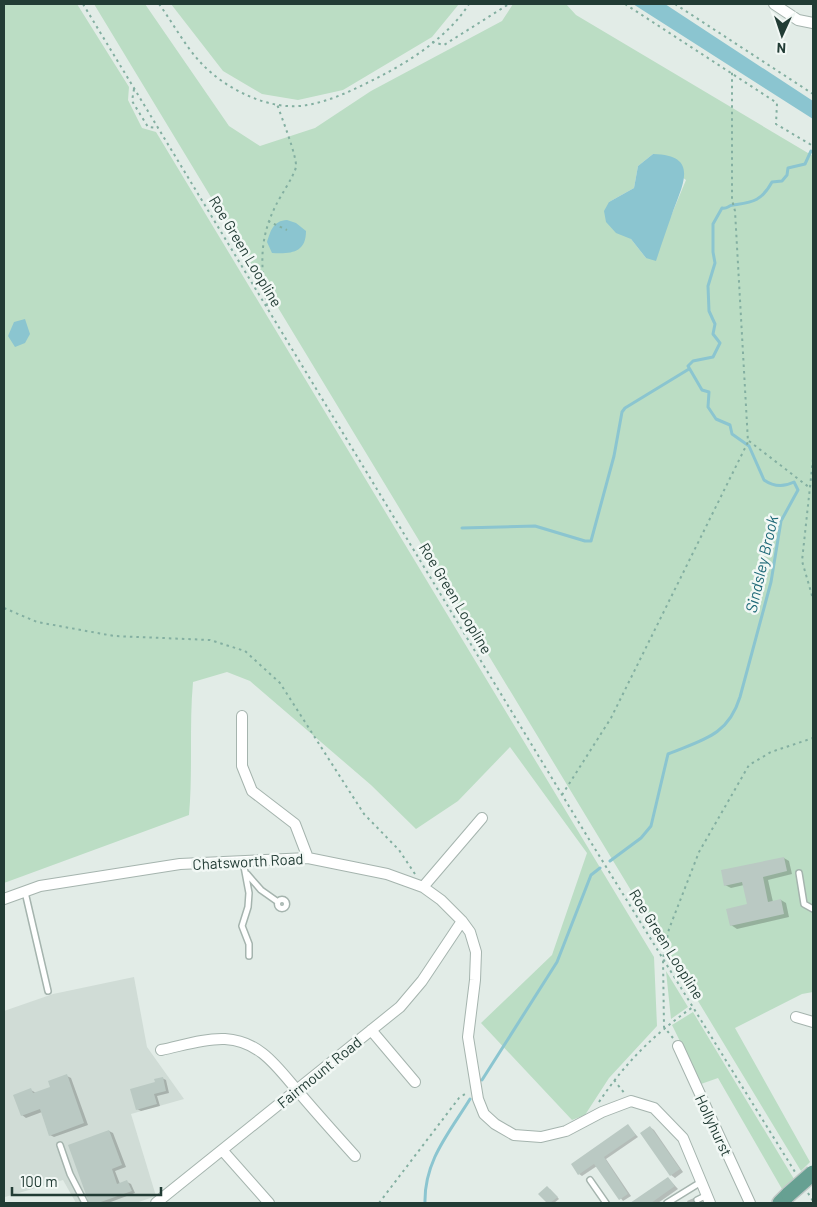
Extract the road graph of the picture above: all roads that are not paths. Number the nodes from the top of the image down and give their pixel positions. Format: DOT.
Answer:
graph roads {
  1 [pos="774,4"];
  2 [pos="813,24"];
  3 [pos="242,716"];
  4 [pos="482,818"];
  5 [pos="308,858"];
  6 [pos="243,861"];
  7 [pos="246,873"];
  8 [pos="799,873"];
  9 [pos="423,886"];
  10 [pos="25,891"];
  11 [pos="4,899"];
  12 [pos="278,902"];
  13 [pos="813,909"];
  14 [pos="462,921"];
  15 [pos="249,956"];
  16 [pos="48,991"];
  17 [pos="796,1017"];
  18 [pos="813,1022"];
  19 [pos="371,1030"];
  20 [pos="678,1046"];
  21 [pos="161,1050"];
  22 [pos="415,1082"];
  23 [pos="297,1090"];
  24 [pos="60,1146"];
  25 [pos="222,1151"];
  26 [pos="354,1156"];
  27 [pos="813,1173"];
  28 [pos="590,1180"];
  29 [pos="701,1182"];
  30 [pos="785,1198"];
  31 [pos="705,1199"];
  32 [pos="85,1203"];
  33 [pos="156,1203"];
  34 [pos="269,1203"];
  35 [pos="606,1203"];
  36 [pos="667,1203"];
  37 [pos="750,1203"];
  1 -- 2 [label="street"];
  3 -- 5 [label="street"];
  4 -- 9 [label="street"];
  5 -- 6 [label="street, Chatsworth Road"];
  5 -- 9 [label="street, Chatsworth Road"];
  6 -- 7 [label="lane"];
  6 -- 10 [label="street, Chatsworth Road"];
  7 -- 12 [label="lane"];
  7 -- 15 [label="lane"];
  8 -- 13 [label="lane"];
  9 -- 14 [label="street, Chatsworth Road"];
  10 -- 11 [label="street, Chatsworth Road"];
  10 -- 16 [label="lane"];
  14 -- 19 [label="street, Fairmount Road"];
  14 -- 29 [label="street, Chatsworth Road"];
  17 -- 18 [label="street"];
  19 -- 22 [label="street"];
  19 -- 23 [label="street, Fairmount Road"];
  20 -- 37 [label="street, Hollyhurst"];
  21 -- 23 [label="street"];
  23 -- 25 [label="street, Fairmount Road"];
  23 -- 26 [label="street"];
  24 -- 32 [label="lane"];
  25 -- 33 [label="street, Fairmount Road"];
  25 -- 34 [label="street"];
  27 -- 30 [label="main road, bridge"];
  28 -- 35 [label="lane"];
  29 -- 31 [label="street"];
  29 -- 36 [label="lane"];
}
